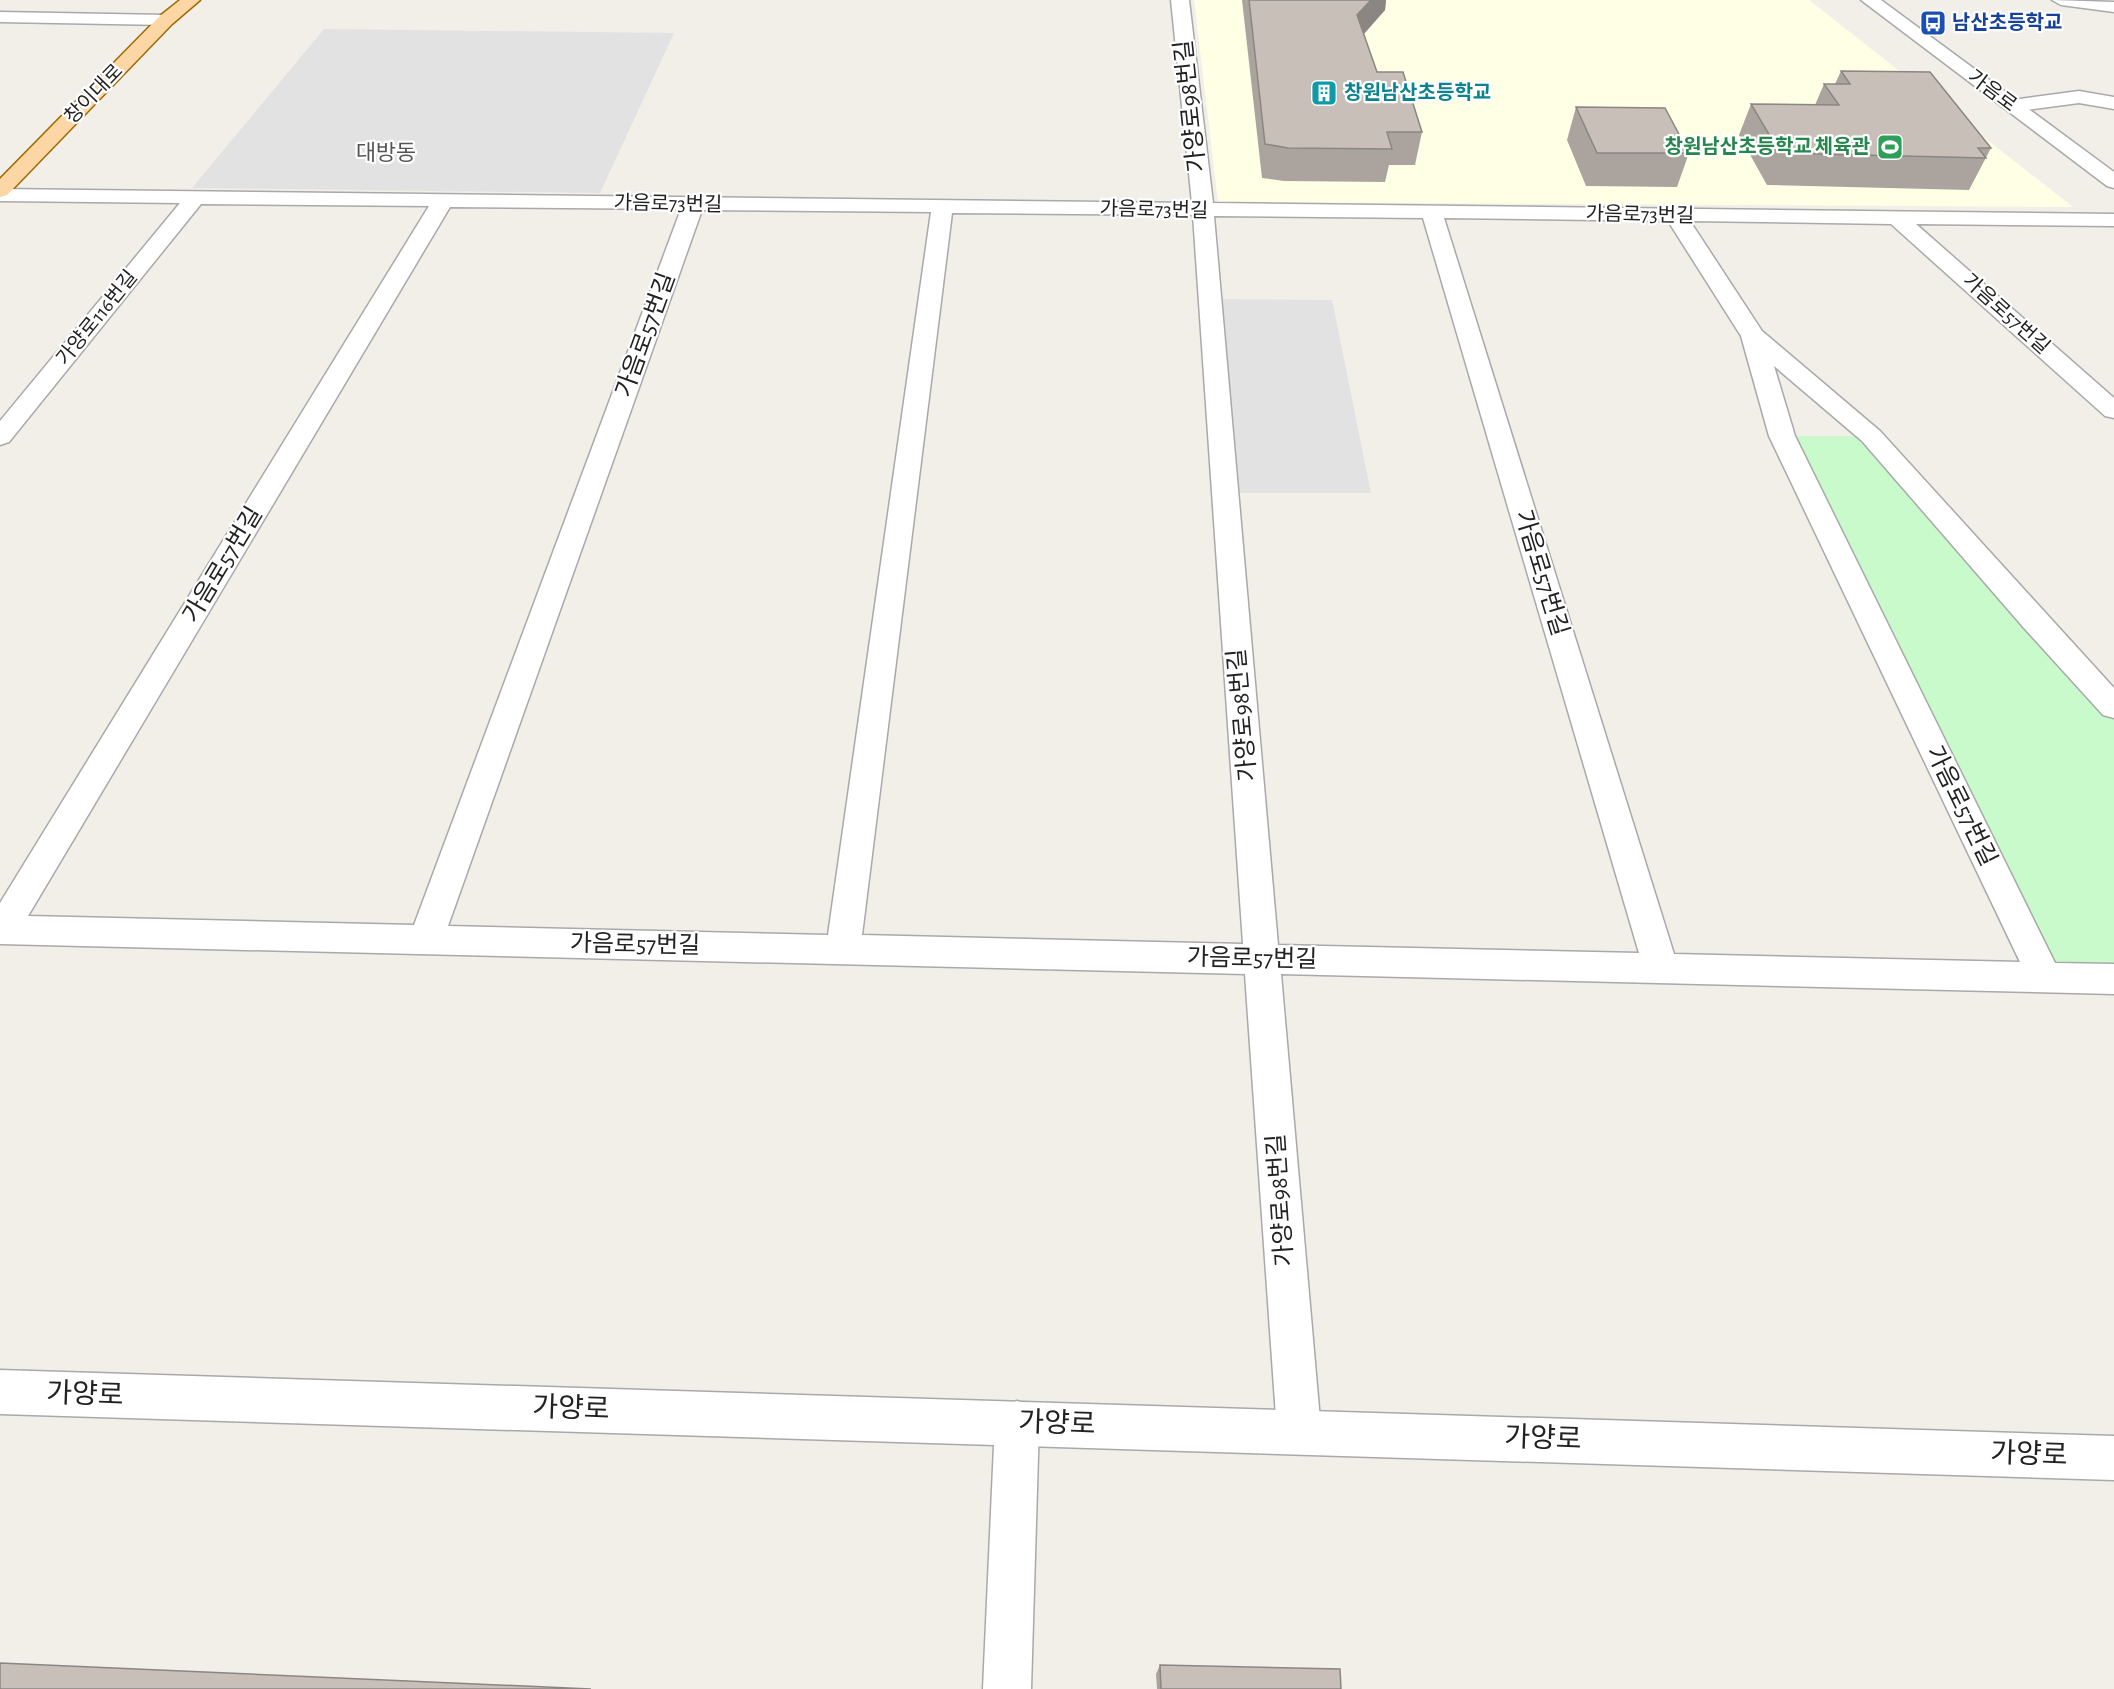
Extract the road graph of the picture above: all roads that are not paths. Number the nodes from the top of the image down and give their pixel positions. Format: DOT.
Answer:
graph roads {
  1 [pos="191,0"];
  2 [pos="1180,0"];
  3 [pos="1870,0"];
  4 [pos="2061,0"];
  5 [pos="2114,7"];
  6 [pos="0,17"];
  7 [pos="166,20"];
  8 [pos="2114,103"];
  9 [pos="2012,106"];
  10 [pos="2114,182"];
  11 [pos="0,193"];
  12 [pos="195,198"];
  13 [pos="443,201"];
  14 [pos="693,204"];
  15 [pos="942,207"];
  16 [pos="1203,210"];
  17 [pos="1432,213"];
  18 [pos="1675,215"];
  19 [pos="1898,218"];
  20 [pos="2114,220"];
  21 [pos="1753,336"];
  22 [pos="2114,411"];
  23 [pos="0,437"];
  24 [pos="2114,707"];
  25 [pos="1,930"];
  26 [pos="426,940"];
  27 [pos="843,950"];
  28 [pos="1262,959"];
  29 [pos="1660,968"];
  30 [pos="2045,978"];
  31 [pos="2114,979"];
  32 [pos="0,1392"];
  33 [pos="1017,1423"];
  34 [pos="1299,1431"];
  35 [pos="2114,1458"];
  36 [pos="1007,1689"];
  1 -- 7 [label="main road, 창이대로"];
  2 -- 16 [label="street, 가양로98번길"];
  3 -- 9 [label="street, 가음로"];
  4 -- 5 [label="street"];
  6 -- 7 [label="street"];
  7 -- 11 [label="main road, 창이대로"];
  8 -- 9 [label="street"];
  9 -- 10 [label="street, 가음로"];
  11 -- 12 [label="street, 가음로73번길"];
  12 -- 13 [label="street, 가음로73번길"];
  12 -- 23 [label="street, 가양로116번길"];
  13 -- 14 [label="street, 가음로73번길"];
  13 -- 25 [label="street, 가음로57번길"];
  14 -- 15 [label="street, 가음로73번길"];
  14 -- 26 [label="street, 가음로57번길"];
  15 -- 16 [label="street, 가음로73번길"];
  15 -- 27 [label="street"];
  16 -- 17 [label="street, 가음로73번길"];
  16 -- 28 [label="street, 가양로98번길"];
  17 -- 18 [label="street, 가음로73번길"];
  17 -- 29 [label="street, 가음로57번길"];
  18 -- 19 [label="street, 가음로73번길"];
  18 -- 21 [label="street, 가음로57번길"];
  19 -- 20 [label="street, 가음로73번길"];
  19 -- 22 [label="street, 가음로57번길"];
  21 -- 24 [label="street, 가음로57번길"];
  21 -- 30 [label="street, 가음로57번길"];
  25 -- 26 [label="street, 가음로57번길"];
  26 -- 27 [label="street, 가음로57번길"];
  27 -- 28 [label="street, 가음로57번길"];
  28 -- 29 [label="street, 가음로57번길"];
  28 -- 34 [label="street, 가양로98번길"];
  29 -- 30 [label="street, 가음로57번길"];
  30 -- 31 [label="street, 가음로57번길"];
  32 -- 33 [label="street, 가양로"];
  33 -- 34 [label="street, 가양로"];
  33 -- 36 [label="street"];
  34 -- 35 [label="street, 가양로"];
}
